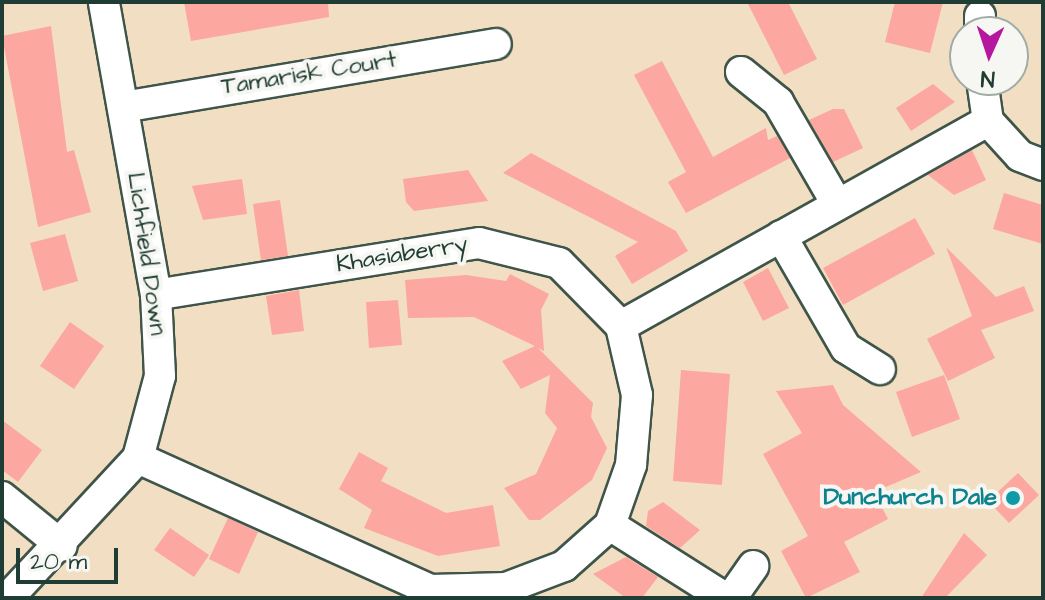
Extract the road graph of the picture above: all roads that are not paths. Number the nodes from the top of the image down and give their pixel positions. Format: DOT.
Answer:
graph roads {
  1 [pos="104,2"];
  2 [pos="496,44"];
  3 [pos="741,72"];
  4 [pos="984,96"];
  5 [pos="123,107"];
  6 [pos="988,121"];
  7 [pos="1043,165"];
  8 [pos="836,202"];
  9 [pos="781,236"];
  10 [pos="156,295"];
  11 [pos="621,326"];
  12 [pos="880,369"];
  13 [pos="138,458"];
  14 [pos="2,497"];
  15 [pos="610,525"];
  16 [pos="62,546"];
  17 [pos="753,566"];
  18 [pos="429,594"];
  19 [pos="8,598"];
  20 [pos="728,598"];
  1 -- 5 [label="street, Lichfield Down"];
  2 -- 5 [label="street, Tamarisk Court"];
  3 -- 8 [label="street"];
  4 -- 6 [label="street"];
  5 -- 10 [label="street, Lichfield Down"];
  6 -- 7 [label="street"];
  6 -- 8 [label="street"];
  8 -- 9 [label="street"];
  9 -- 11 [label="street"];
  9 -- 12 [label="street"];
  10 -- 11 [label="street, Khasiaberry"];
  10 -- 13 [label="street, Lichfield Down"];
  11 -- 15 [label="street"];
  13 -- 16 [label="street, Lichfield Down"];
  13 -- 18 [label="street"];
  14 -- 16 [label="street"];
  15 -- 18 [label="street"];
  15 -- 20 [label="street"];
  16 -- 19 [label="street, Lichfield Down"];
  17 -- 20 [label="street"];
}
